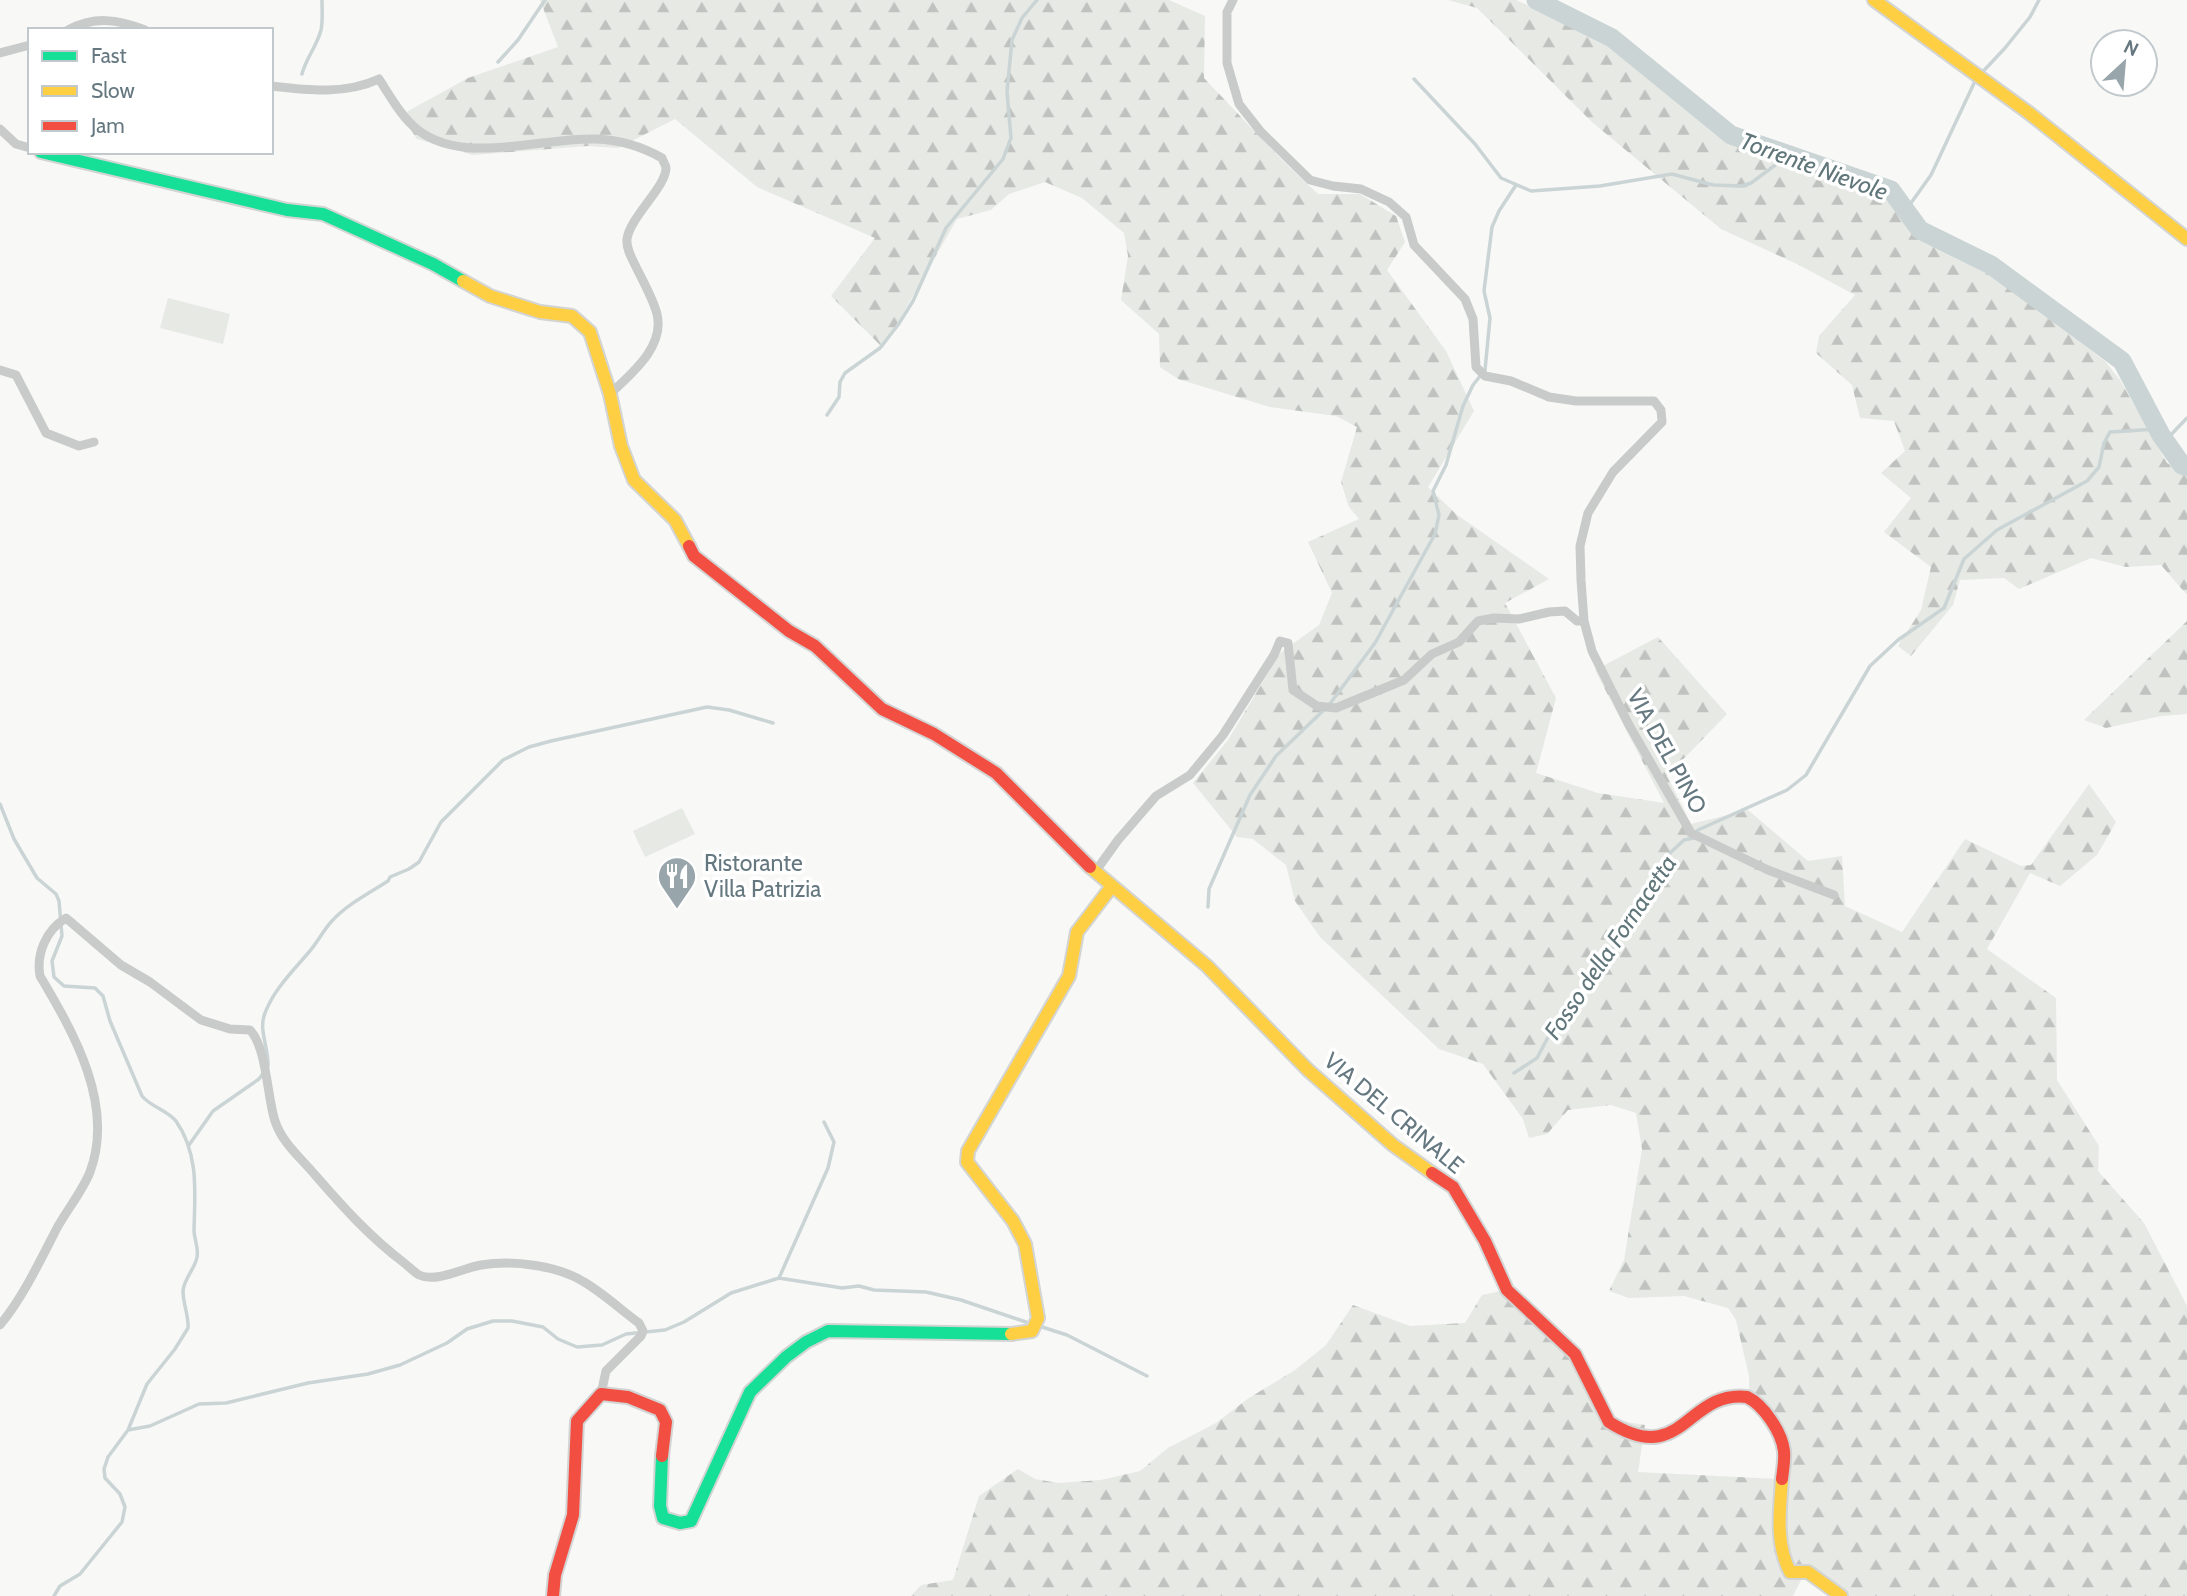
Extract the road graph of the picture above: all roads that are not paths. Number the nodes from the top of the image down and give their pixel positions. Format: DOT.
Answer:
graph roads {
  1 [pos="1233,0"];
  2 [pos="1874,0"];
  3 [pos="72,28"];
  4 [pos="140,28"];
  5 [pos="28,46"];
  6 [pos="0,53"];
  7 [pos="273,86"];
  8 [pos="0,129"];
  9 [pos="28,147"];
  10 [pos="49,154"];
  11 [pos="2187,239"];
  12 [pos="0,370"];
  13 [pos="610,394"];
  14 [pos="94,442"];
  15 [pos="1584,621"];
  16 [pos="1095,872"];
  17 [pos="1112,886"];
  18 [pos="1834,895"];
  19 [pos="0,1325"];
  20 [pos="600,1394"];
  21 [pos="553,1596"];
  22 [pos="1841,1596"];
  1 -- 15 [label="street, VIA DEL PINO"];
  2 -- 11 [label="street"];
  3 -- 4 [label="street"];
  5 -- 6 [label="street"];
  7 -- 13 [label="street"];
  8 -- 9 [label="street"];
  10 -- 13 [label="street, VIA DEL CRINALE"];
  12 -- 14 [label="street"];
  13 -- 16 [label="street, VIA DEL CRINALE"];
  15 -- 16 [label="street"];
  15 -- 18 [label="street, VIA DEL PINO"];
  16 -- 17 [label="street, VIA DEL CRINALE"];
  17 -- 20 [label="street"];
  17 -- 22 [label="street, VIA DEL CRINALE"];
  19 -- 20 [label="street"];
  20 -- 21 [label="street"];
}
